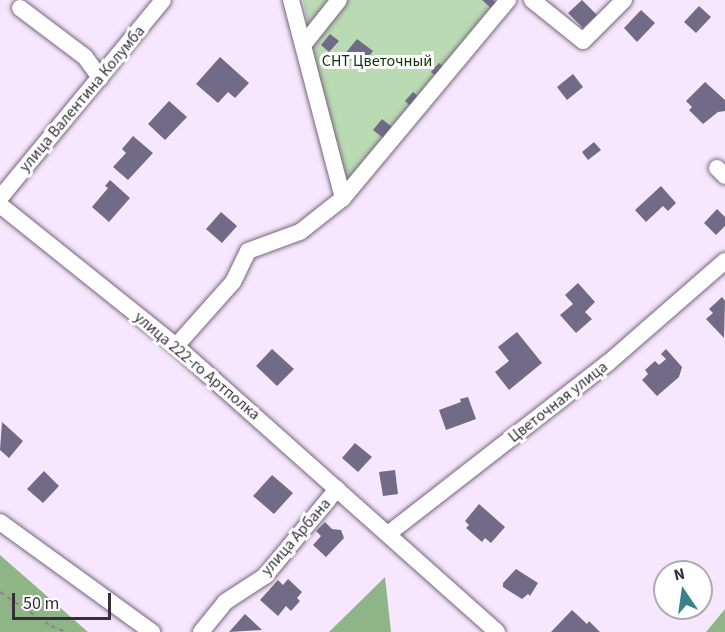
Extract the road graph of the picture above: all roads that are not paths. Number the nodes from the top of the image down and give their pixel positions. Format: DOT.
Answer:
graph roads {
  1 [pos="163,0"];
  2 [pos="291,0"];
  3 [pos="339,0"];
  4 [pos="508,0"];
  5 [pos="532,0"];
  6 [pos="624,0"];
  7 [pos="20,8"];
  8 [pos="304,44"];
  9 [pos="100,78"];
  10 [pos="1,197"];
  11 [pos="343,198"];
  12 [pos="724,263"];
  13 [pos="176,346"];
  14 [pos="337,489"];
  15 [pos="0,522"];
  16 [pos="388,534"];
  17 [pos="152,632"];
  18 [pos="201,632"];
  19 [pos="496,632"];
  1 -- 9 [label="street, улица Валентина Колумба"];
  2 -- 8 [label="street"];
  3 -- 8 [label="street"];
  4 -- 11 [label="street"];
  5 -- 6 [label="street"];
  7 -- 9 [label="street"];
  8 -- 11 [label="street"];
  9 -- 10 [label="street, улица Валентина Колумба"];
  10 -- 13 [label="street, улица 222-го Артполка"];
  11 -- 13 [label="street"];
  12 -- 16 [label="street, Цветочная улица"];
  13 -- 14 [label="street, улица 222-го Артполка"];
  14 -- 16 [label="street, улица 222-го Артполка"];
  14 -- 18 [label="street, улица Арбана"];
  15 -- 17 [label="street"];
  16 -- 19 [label="street, улица 222-го Артполка"];
}
